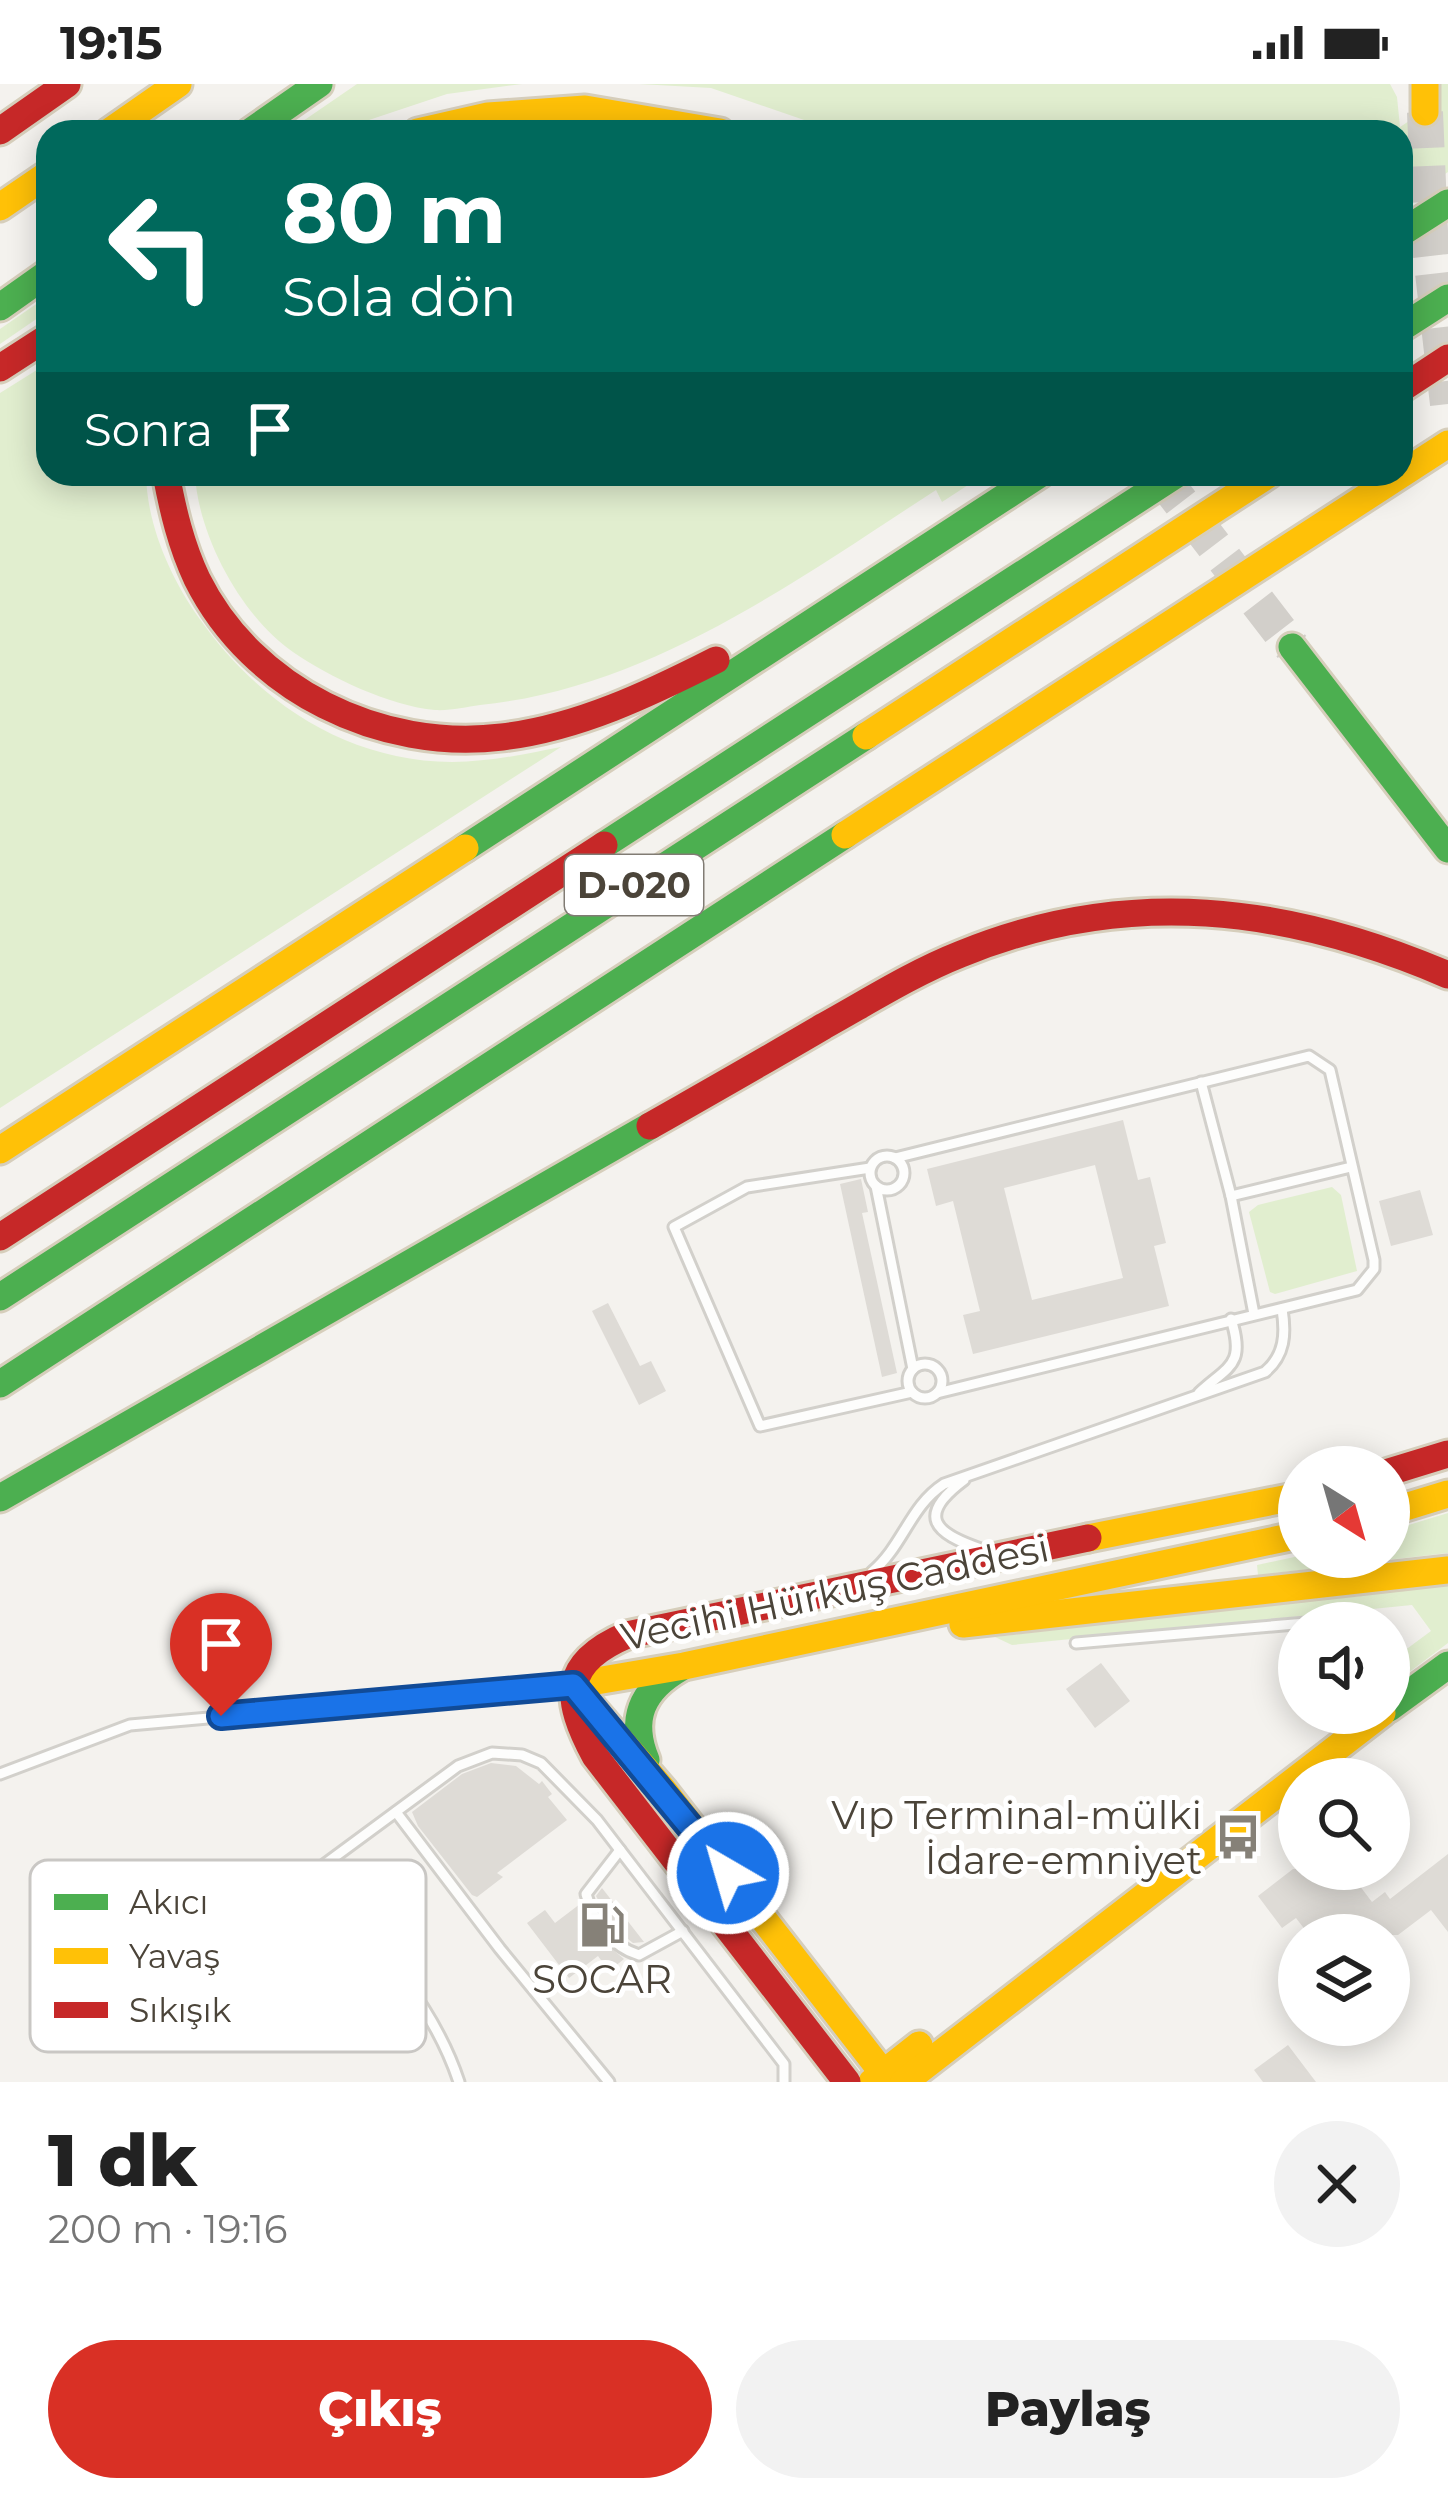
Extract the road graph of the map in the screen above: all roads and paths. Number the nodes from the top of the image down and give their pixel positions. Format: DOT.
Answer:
graph roads {
  1 [pos="67,84"];
  2 [pos="178,84"];
  3 [pos="319,84"];
  4 [pos="623,118"];
  5 [pos="126,120"];
  6 [pos="267,120"];
  7 [pos="470,120"];
  8 [pos="589,120"];
  9 [pos="637,120"];
  10 [pos="0,131"];
  11 [pos="36,182"];
  12 [pos="1448,202"];
  13 [pos="0,207"];
  14 [pos="1413,225"];
  15 [pos="36,282"];
  16 [pos="1448,298"];
  17 [pos="0,307"];
  18 [pos="1413,320"];
  19 [pos="36,346"];
  20 [pos="1448,358"];
  21 [pos="0,368"];
  22 [pos="1413,380"];
  23 [pos="1448,444"];
  24 [pos="1413,467"];
  25 [pos="168,486"];
  26 [pos="995,486"];
  27 [pos="1022,486"];
  28 [pos="1158,486"];
  29 [pos="1250,486"];
  30 [pos="1383,486"];
  31 [pos="1292,647"];
  32 [pos="1448,849"];
  33 [pos="1448,975"];
  34 [pos="1202,1082"];
  35 [pos="0,1150"];
  36 [pos="895,1158"];
  37 [pos="1351,1167"];
  38 [pos="870,1168"];
  39 [pos="877,1186"];
  40 [pos="1231,1196"];
  41 [pos="0,1237"];
  42 [pos="0,1297"];
  43 [pos="1282,1309"];
  44 [pos="1254,1314"];
  45 [pos="1231,1319"];
  46 [pos="913,1369"];
  47 [pos="0,1384"];
  48 [pos="912,1391"];
  49 [pos="937,1393"];
  50 [pos="1199,1393"];
  51 [pos="1448,1454"];
  52 [pos="1410,1466"];
  53 [pos="969,1477"];
  54 [pos="1448,1494"];
  55 [pos="0,1498"];
  56 [pos="1278,1500"];
  57 [pos="1410,1506"];
  58 [pos="1278,1540"];
  59 [pos="1004,1556"];
  60 [pos="1448,1570"];
  61 [pos="853,1586"];
  62 [pos="1278,1625"];
  63 [pos="867,1628"];
  64 [pos="1076,1643"];
  65 [pos="1448,1665"];
  66 [pos="684,1666"];
  67 [pos="573,1685"];
  68 [pos="1410,1693"];
  69 [pos="1328,1734"];
  70 [pos="0,1774"];
  71 [pos="664,1791"];
  72 [pos="397,1812"];
  73 [pos="620,1850"];
  74 [pos="331,1860"];
  75 [pos="683,1931"];
  76 [pos="426,2009"];
  77 [pos="887,2080"];
  78 [pos="459,2082"];
  79 [pos="609,2082"];
  80 [pos="784,2082"];
  81 [pos="847,2082"];
  1 -- 10 [label="main road"];
  2 -- 5 [label="main road"];
  3 -- 6 [label="main road"];
  4 -- 7 [label="main road"];
  4 -- 8 [label="main road"];
  4 -- 9 [label="main road"];
  11 -- 13 [label="main road"];
  12 -- 14 [label="main road"];
  15 -- 17 [label="main road"];
  16 -- 18 [label="main road"];
  19 -- 21 [label="main road"];
  20 -- 22 [label="main road"];
  23 -- 24 [label="main road"];
  25 -- 26 [label="main road"];
  27 -- 35 [label="main road"];
  28 -- 41 [label="main road, D-020"];
  29 -- 42 [label="main road, D-020"];
  30 -- 47 [label="main road"];
  31 -- 32 [label="main road"];
  33 -- 55 [label="main road"];
  34 -- 36 [label="lane"];
  34 -- 37 [label="lane"];
  34 -- 40 [label="lane"];
  36 -- 38 [label="lane"];
  36 -- 39 [label="lane"];
  37 -- 40 [label="lane"];
  37 -- 43 [label="lane"];
  38 -- 39 [label="lane"];
  38 -- 48 [label="lane"];
  39 -- 46 [label="lane"];
  40 -- 44 [label="lane"];
  43 -- 44 [label="lane"];
  43 -- 50 [label="lane"];
  44 -- 45 [label="lane"];
  45 -- 49 [label="lane"];
  45 -- 50 [label="lane"];
  46 -- 48 [label="lane"];
  46 -- 49 [label="lane"];
  48 -- 49 [label="lane"];
  50 -- 53 [label="lane"];
  51 -- 52 [label="main road"];
  53 -- 59 [label="lane"];
  53 -- 61 [label="lane"];
  54 -- 57 [label="main road"];
  56 -- 59 [label="main road, Vecihi Hürkuş Caddesi"];
  58 -- 63 [label="main road, Vecihi Hürkuş Caddesi"];
  59 -- 61 [label="main road, Vecihi Hürkuş Caddesi"];
  60 -- 63 [label="main road"];
  61 -- 67 [label="main road, Vecihi Hürkuş Caddesi"];
  62 -- 64 [label="lane"];
  63 -- 66 [label="main road, Vecihi Hürkuş Caddesi"];
  65 -- 68 [label="main road"];
  66 -- 67 [label="main road, Vecihi Hürkuş Caddesi"];
  66 -- 71 [label="main road"];
  67 -- 70 [label="lane"];
  67 -- 71 [label="main road"];
  67 -- 81 [label="main road"];
  69 -- 77 [label="main road"];
  71 -- 77 [label="main road"];
  72 -- 73 [label="lane"];
  72 -- 74 [label="lane"];
  72 -- 79 [label="lane"];
  73 -- 75 [label="lane"];
  73 -- 75 [label="lane"];
  75 -- 80 [label="lane"];
  76 -- 78 [label="lane"];
}
